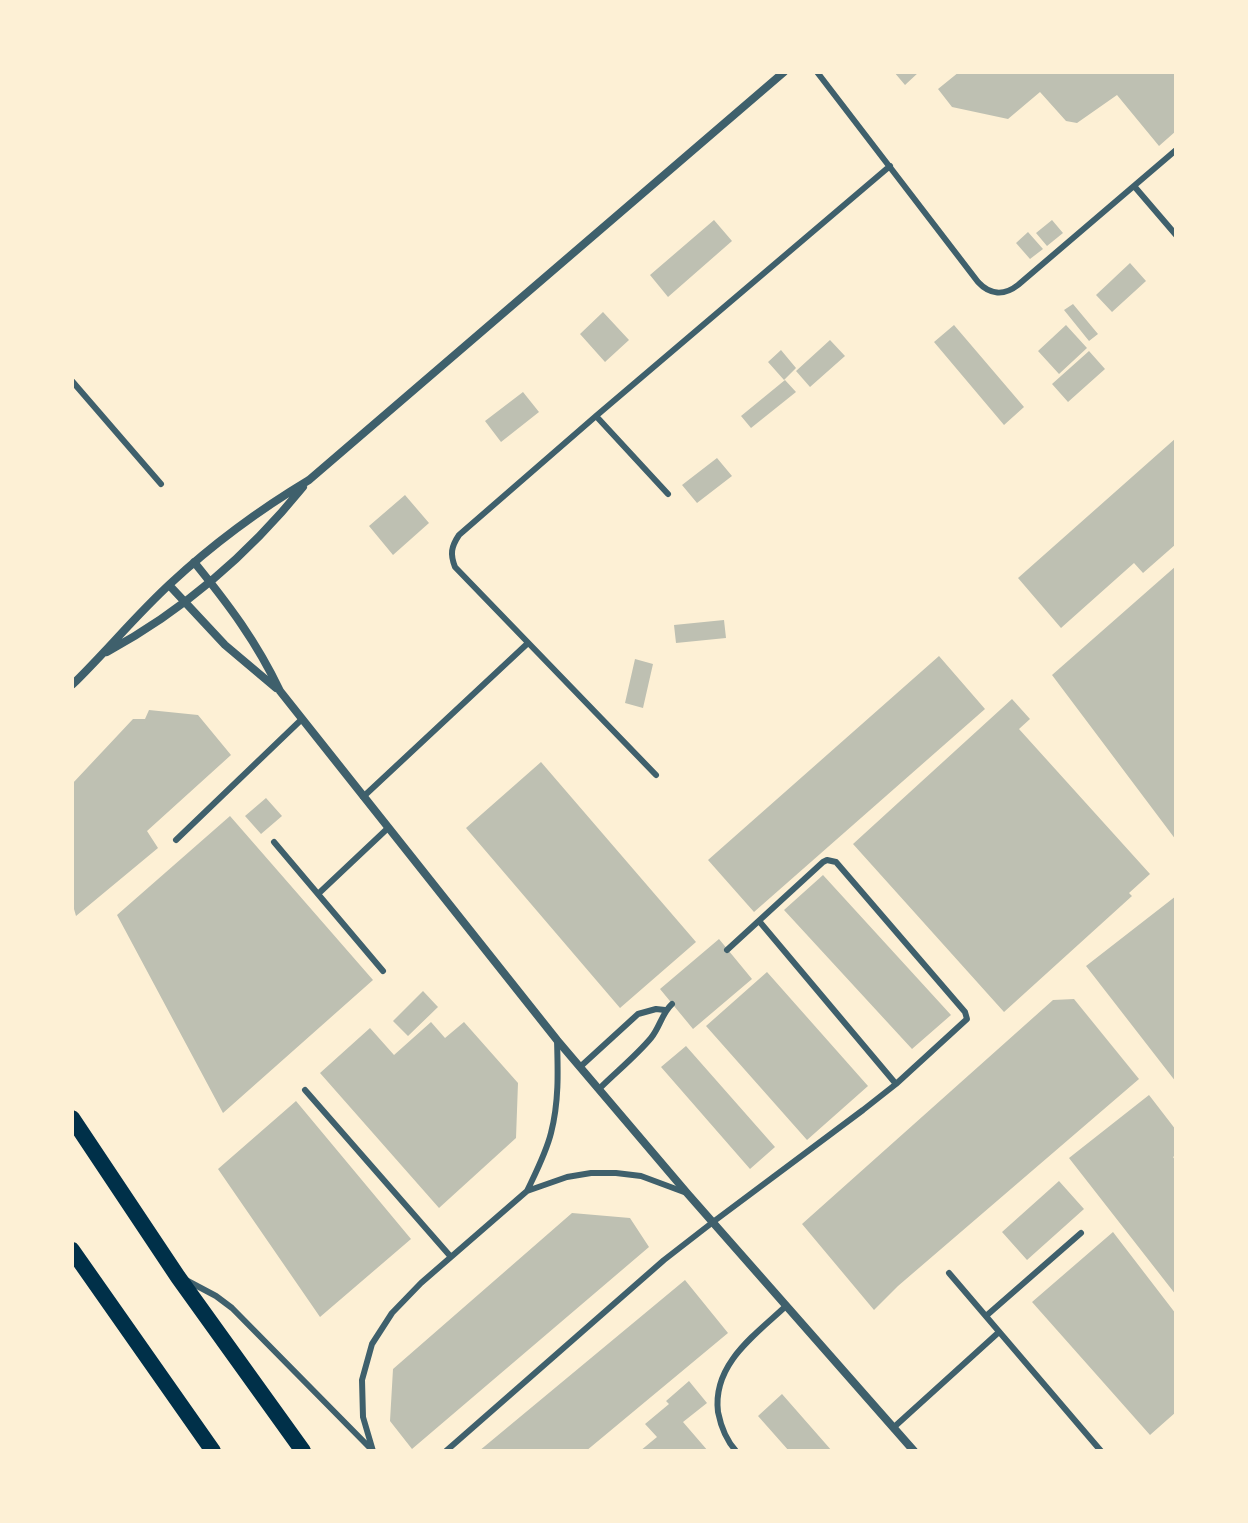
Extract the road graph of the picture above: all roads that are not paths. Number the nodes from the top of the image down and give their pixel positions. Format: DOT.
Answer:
graph roads {
  1 [pos="784,72"];
  2 [pos="817,72"];
  3 [pos="1176,150"];
  4 [pos="890,166"];
  5 [pos="1134,186"];
  6 [pos="1176,235"];
  7 [pos="72,381"];
  8 [pos="596,416"];
  9 [pos="309,480"];
  10 [pos="161,484"];
  11 [pos="668,494"];
  12 [pos="194,562"];
  13 [pos="211,583"];
  14 [pos="169,585"];
  15 [pos="186,603"];
  16 [pos="528,643"];
  17 [pos="103,655"];
  18 [pos="73,683"];
  19 [pos="280,691"];
  20 [pos="302,719"];
  21 [pos="656,775"];
  22 [pos="363,797"];
  23 [pos="388,828"];
  24 [pos="176,840"];
  25 [pos="274,842"];
  26 [pos="318,894"];
  27 [pos="759,921"];
  28 [pos="727,950"];
  29 [pos="383,971"];
  30 [pos="672,1004"];
  31 [pos="665,1010"];
  32 [pos="557,1040"];
  33 [pos="580,1067"];
  34 [pos="896,1084"];
  35 [pos="599,1089"];
  36 [pos="305,1090"];
  37 [pos="72,1118"];
  38 [pos="527,1191"];
  39 [pos="687,1193"];
  40 [pos="713,1222"];
  41 [pos="1081,1233"];
  42 [pos="72,1250"];
  43 [pos="451,1257"];
  44 [pos="949,1273"];
  45 [pos="178,1277"];
  46 [pos="786,1306"];
  47 [pos="986,1316"];
  48 [pos="999,1332"];
  49 [pos="893,1428"];
  50 [pos="213,1451"];
  51 [pos="303,1451"];
  52 [pos="373,1451"];
  53 [pos="446,1451"];
  54 [pos="736,1451"];
  55 [pos="914,1451"];
  56 [pos="1101,1451"];
  1 -- 9 [label="street"];
  2 -- 4 [label="lane"];
  3 -- 5 [label="lane"];
  4 -- 5 [label="lane"];
  4 -- 8 [label="lane"];
  5 -- 6 [label="lane"];
  7 -- 10 [label="lane"];
  8 -- 11 [label="lane"];
  8 -- 16 [label="lane"];
  9 -- 12 [label="street"];
  9 -- 13 [label="street"];
  12 -- 13 [label="street"];
  12 -- 14 [label="street"];
  13 -- 15 [label="street"];
  13 -- 19 [label="street"];
  14 -- 15 [label="street"];
  14 -- 17 [label="street"];
  15 -- 17 [label="street"];
  15 -- 19 [label="street"];
  16 -- 21 [label="lane"];
  16 -- 22 [label="lane"];
  17 -- 18 [label="street"];
  19 -- 20 [label="street"];
  20 -- 22 [label="street"];
  20 -- 24 [label="lane"];
  22 -- 23 [label="street"];
  23 -- 26 [label="lane"];
  23 -- 32 [label="street"];
  25 -- 26 [label="lane"];
  26 -- 29 [label="lane"];
  27 -- 28 [label="lane"];
  27 -- 34 [label="lane"];
  27 -- 34 [label="lane"];
  30 -- 31 [label="lane"];
  31 -- 33 [label="lane"];
  31 -- 35 [label="lane"];
  32 -- 33 [label="street"];
  32 -- 38 [label="lane"];
  33 -- 35 [label="street"];
  34 -- 40 [label="lane"];
  35 -- 39 [label="street"];
  36 -- 43 [label="lane"];
  37 -- 45 [label="main road"];
  38 -- 39 [label="lane"];
  38 -- 43 [label="lane"];
  39 -- 40 [label="street"];
  40 -- 46 [label="street"];
  40 -- 53 [label="lane"];
  41 -- 47 [label="lane"];
  42 -- 50 [label="main road"];
  43 -- 52 [label="lane"];
  44 -- 47 [label="lane"];
  45 -- 51 [label="main road"];
  45 -- 52 [label="lane"];
  46 -- 49 [label="street"];
  46 -- 54 [label="lane"];
  47 -- 48 [label="lane"];
  48 -- 49 [label="lane"];
  48 -- 56 [label="lane"];
  49 -- 55 [label="street"];
}
